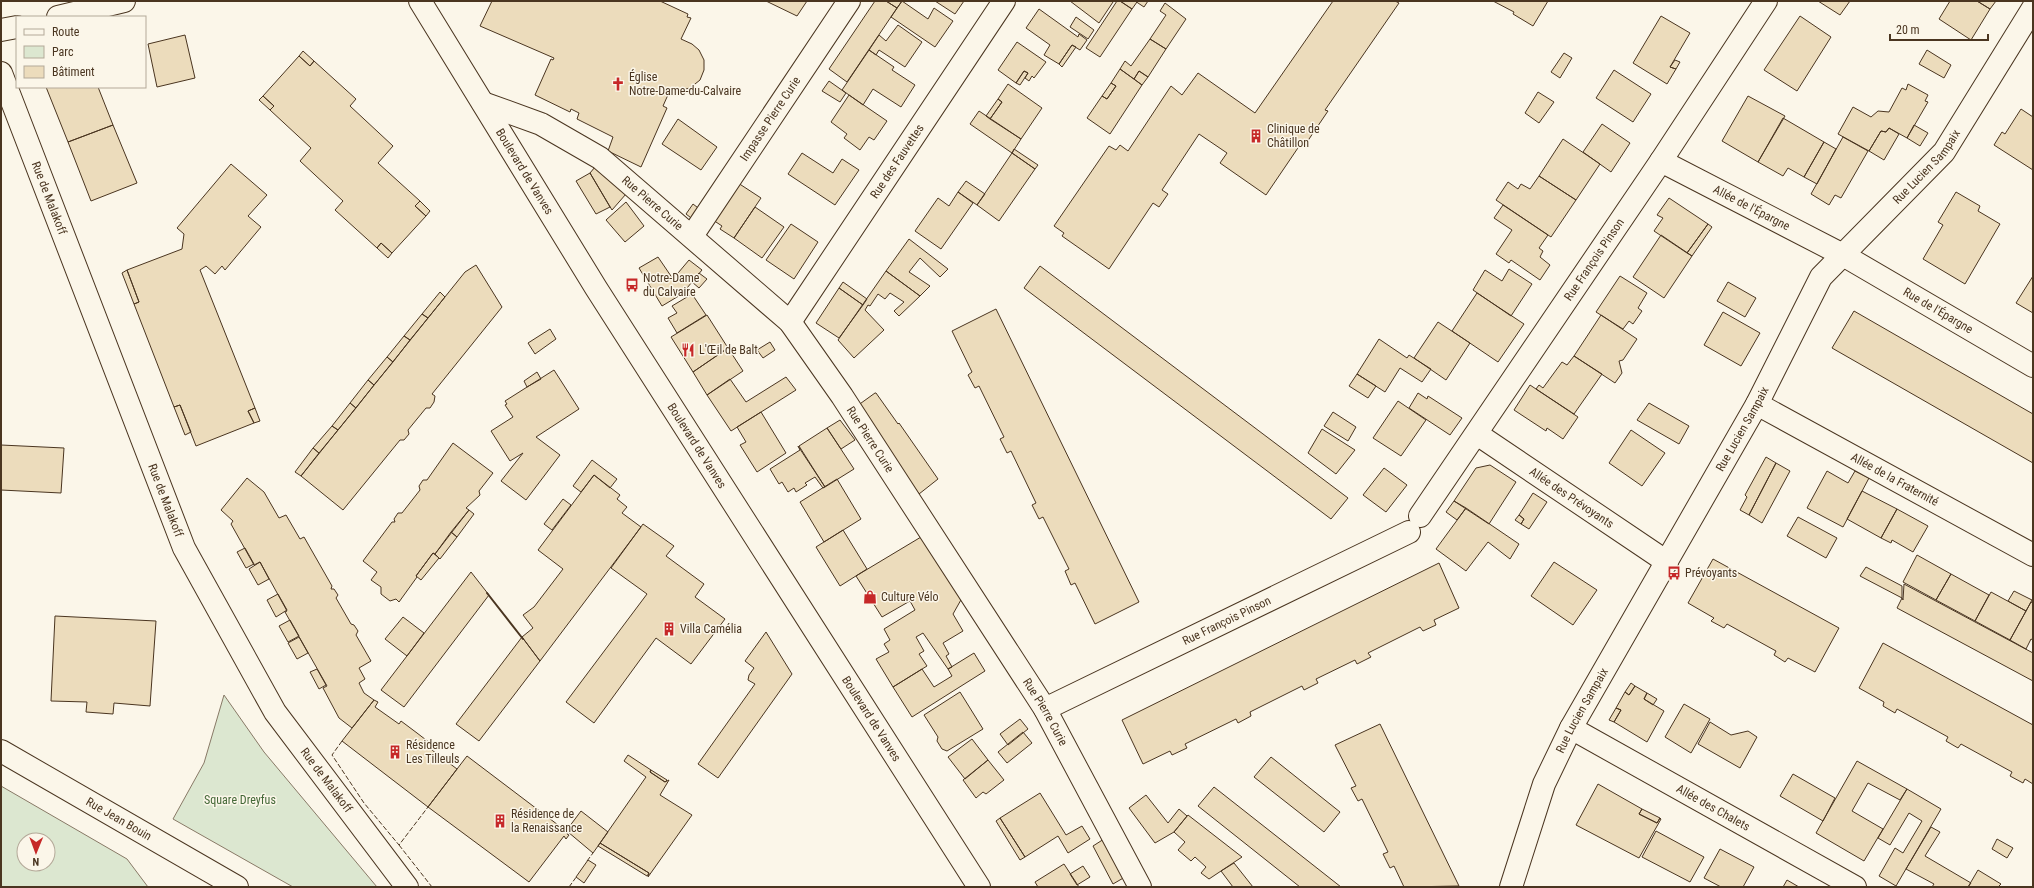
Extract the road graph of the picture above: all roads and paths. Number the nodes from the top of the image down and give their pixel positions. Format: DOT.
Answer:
graph roads {
  1 [pos="124,1"];
  2 [pos="420,1"];
  3 [pos="849,1"];
  4 [pos="1004,1"];
  5 [pos="1766,1"];
  6 [pos="2033,8"];
  7 [pos="62,16"];
  8 [pos="16,27"];
  9 [pos="1,30"];
  10 [pos="1,73"];
  11 [pos="483,103"];
  12 [pos="1661,161"];
  13 [pos="692,236"];
  14 [pos="1843,255"];
  15 [pos="790,322"];
  16 [pos="2033,366"];
  17 [pos="1757,404"];
  18 [pos="1477,434"];
  19 [pos="2033,555"];
  20 [pos="1667,562"];
  21 [pos="1045,709"];
  22 [pos="1571,728"];
  23 [pos="1,752"];
  24 [pos="224,884"];
  25 [pos="407,887"];
  26 [pos="979,887"];
  27 [pos="1140,887"];
  28 [pos="1511,887"];
  29 [pos="1855,887"];
  1 -- 7 [label="street"];
  2 -- 11 [label="street, Boulevard de Vanves"];
  3 -- 13 [label="street, Impasse Pierre Curie"];
  4 -- 15 [label="street, Rue des Fauvettes"];
  5 -- 12 [label="street, Rue François Pinson"];
  6 -- 14 [label="street, Rue Lucien Sampaix"];
  8 -- 9 [label="street"];
  10 -- 25 [label="street, Rue de Malakoff"];
  11 -- 13 [label="street, Rue Pierre Curie"];
  11 -- 26 [label="street, Boulevard de Vanves"];
  12 -- 14 [label="street, Allée de l'Épargne"];
  12 -- 18 [label="street, Rue François Pinson"];
  13 -- 15 [label="street, Rue Pierre Curie"];
  14 -- 16 [label="street, Rue de l'Épargne"];
  14 -- 17 [label="street, Rue Lucien Sampaix"];
  15 -- 21 [label="street, Rue Pierre Curie"];
  17 -- 19 [label="street, Allée de la Fraternité"];
  17 -- 20 [label="street, Rue Lucien Sampaix"];
  18 -- 20 [label="street, Allée des Prévoyants"];
  18 -- 21 [label="street, Rue François Pinson"];
  20 -- 22 [label="street, Rue Lucien Sampaix"];
  21 -- 27 [label="street, Rue Pierre Curie"];
  22 -- 28 [label="street, Rue Lucien Sampaix"];
  22 -- 29 [label="street, Allée des Chalets"];
  23 -- 24 [label="street, Rue Jean Bouin"];
}
